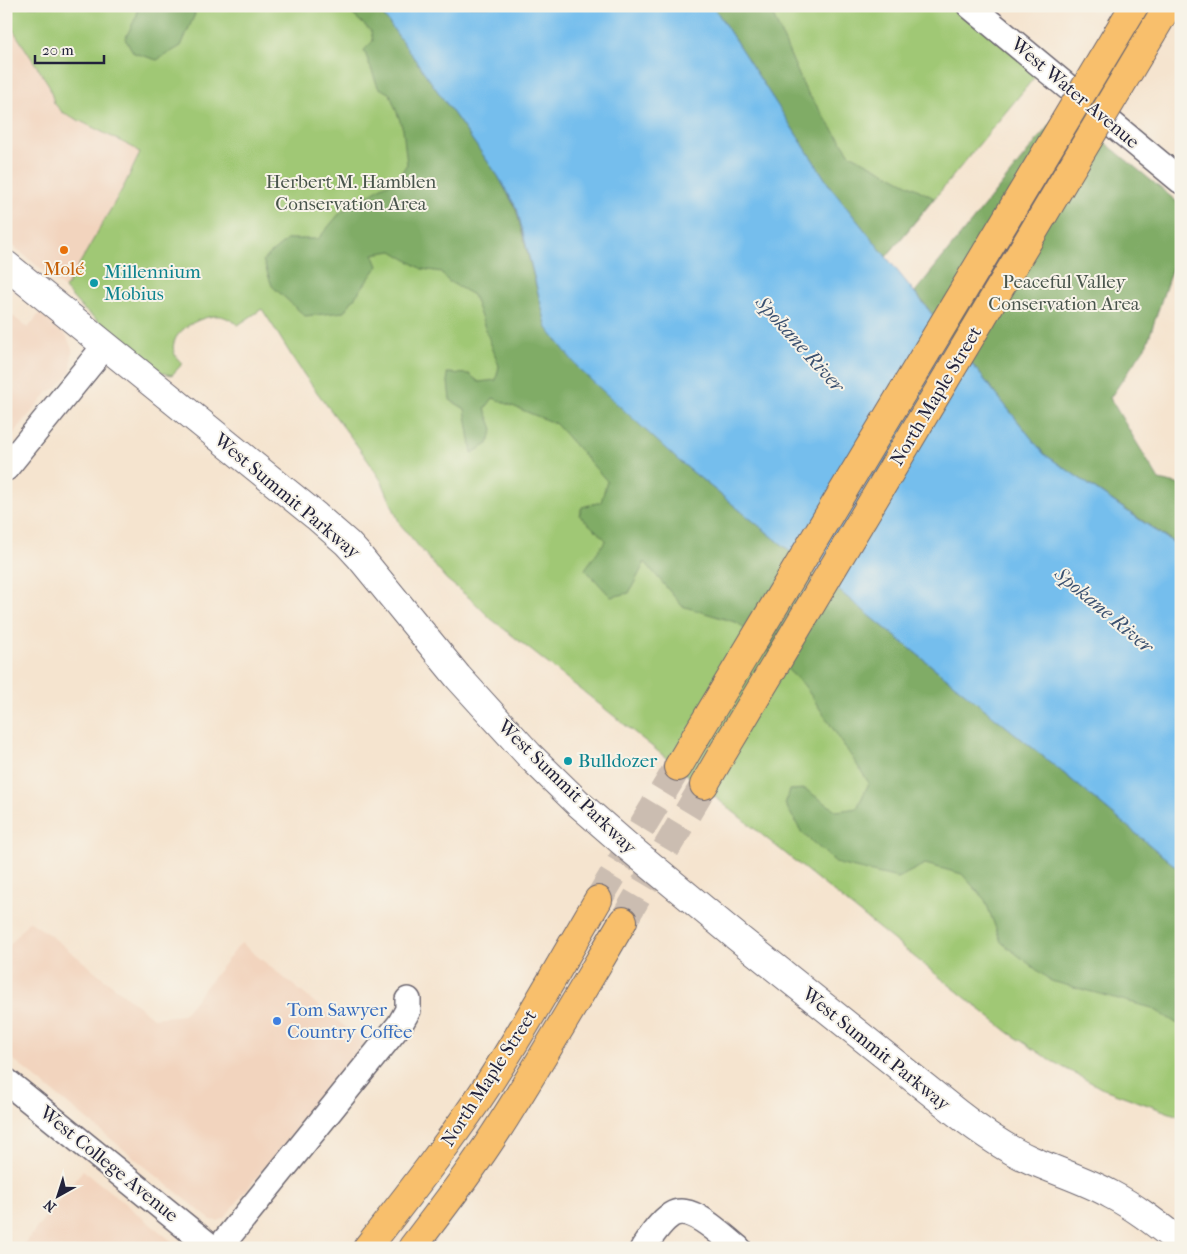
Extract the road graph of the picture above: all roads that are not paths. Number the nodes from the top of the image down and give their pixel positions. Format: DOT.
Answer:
graph roads {
  1 [pos="970,6"];
  2 [pos="1134,6"];
  3 [pos="1168,6"];
  4 [pos="1181,181"];
  5 [pos="6,265"];
  6 [pos="106,346"];
  7 [pos="6,468"];
  8 [pos="678,767"];
  9 [pos="704,785"];
  10 [pos="598,900"];
  11 [pos="623,921"];
  12 [pos="408,1000"];
  13 [pos="6,1081"];
  14 [pos="1181,1243"];
  15 [pos="212,1248"];
  16 [pos="220,1248"];
  17 [pos="367,1248"];
  18 [pos="412,1248"];
  19 [pos="642,1248"];
  20 [pos="738,1248"];
  1 -- 4 [label="street, West Water Avenue"];
  2 -- 8 [label="main road, North Maple Street, bridge"];
  3 -- 9 [label="main road, North Maple Street, bridge"];
  5 -- 6 [label="street, West Summit Parkway"];
  6 -- 7 [label="street"];
  6 -- 14 [label="street, West Summit Parkway"];
  10 -- 17 [label="main road, North Maple Street"];
  11 -- 18 [label="main road, North Maple Street"];
  12 -- 16 [label="street"];
  13 -- 15 [label="street, West College Avenue"];
  19 -- 20 [label="street"];
}
